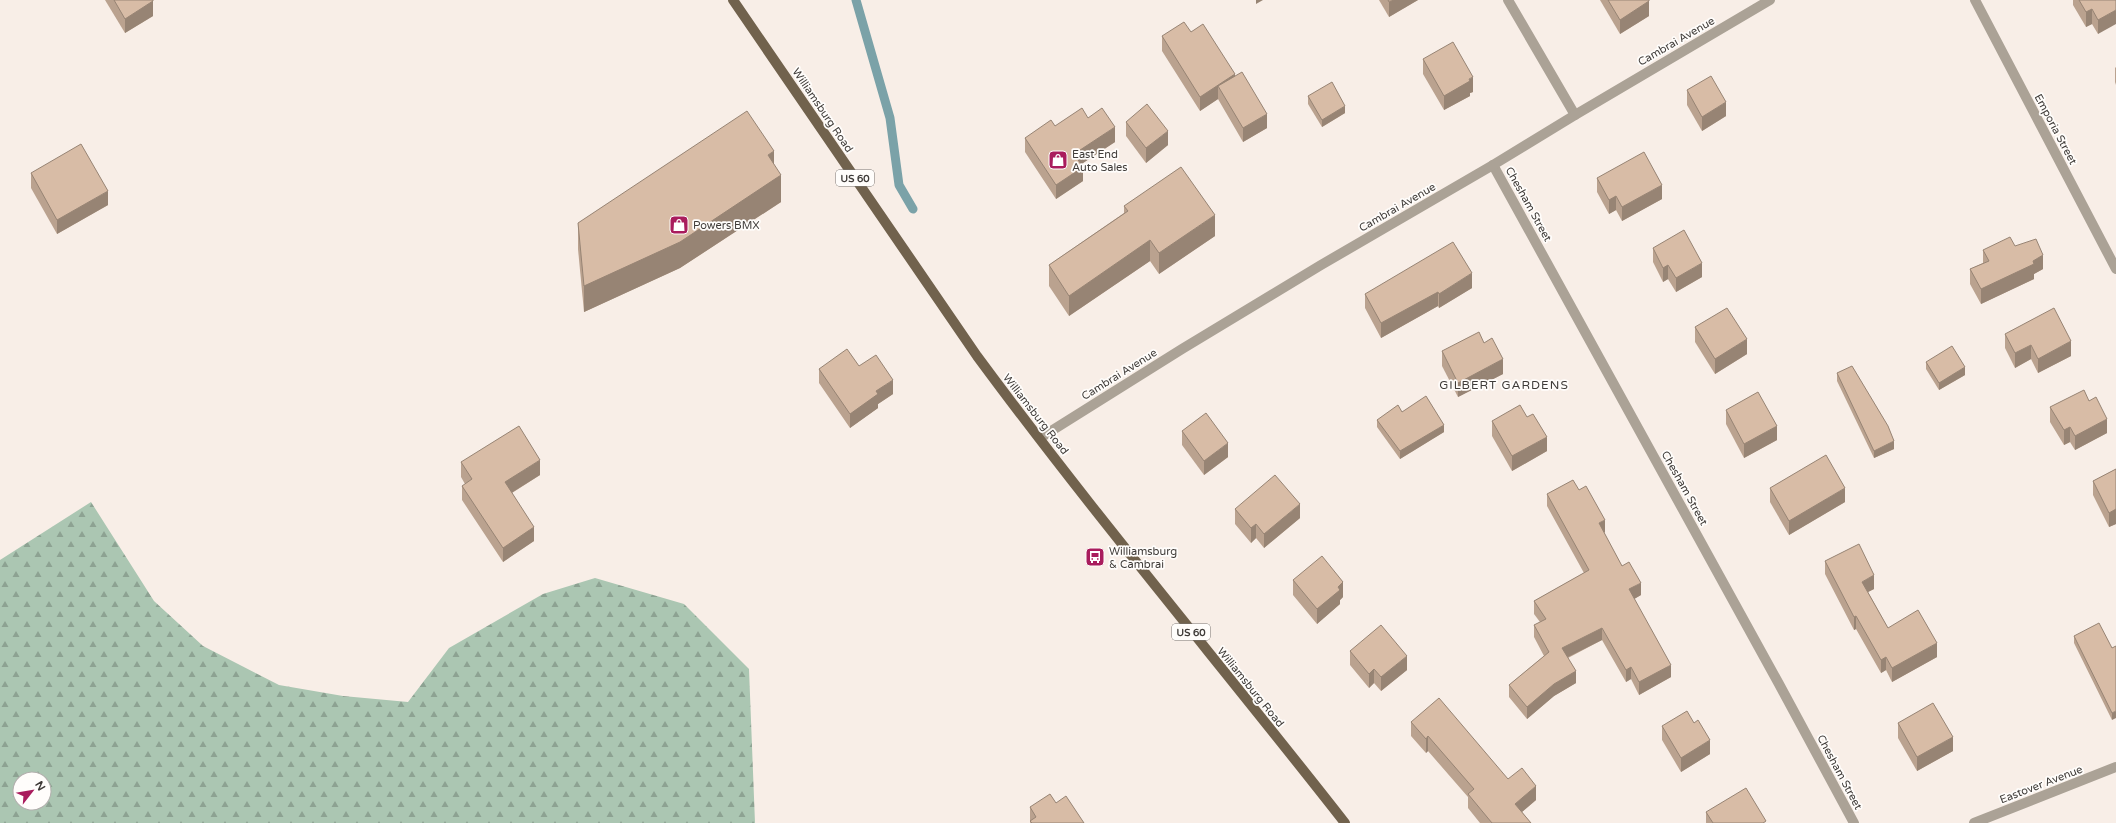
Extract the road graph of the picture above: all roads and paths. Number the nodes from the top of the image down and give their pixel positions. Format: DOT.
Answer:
graph roads {
  1 [pos="733,0"];
  2 [pos="1508,0"];
  3 [pos="1770,0"];
  4 [pos="1975,0"];
  5 [pos="1575,115"];
  6 [pos="1494,165"];
  7 [pos="2116,269"];
  8 [pos="1040,438"];
  9 [pos="2116,767"];
  10 [pos="1345,823"];
  11 [pos="1854,823"];
  12 [pos="1974,823"];
  1 -- 8 [label="main road, Williamsburg Road / US 60"];
  2 -- 5 [label="street"];
  3 -- 5 [label="street, Cambrai Avenue"];
  4 -- 7 [label="street, Emporia Street"];
  5 -- 6 [label="street, Cambrai Avenue"];
  6 -- 8 [label="street, Cambrai Avenue"];
  6 -- 11 [label="street, Chesham Street"];
  8 -- 10 [label="main road, Williamsburg Road / US 60"];
  9 -- 12 [label="street, Eastover Avenue"];
}
